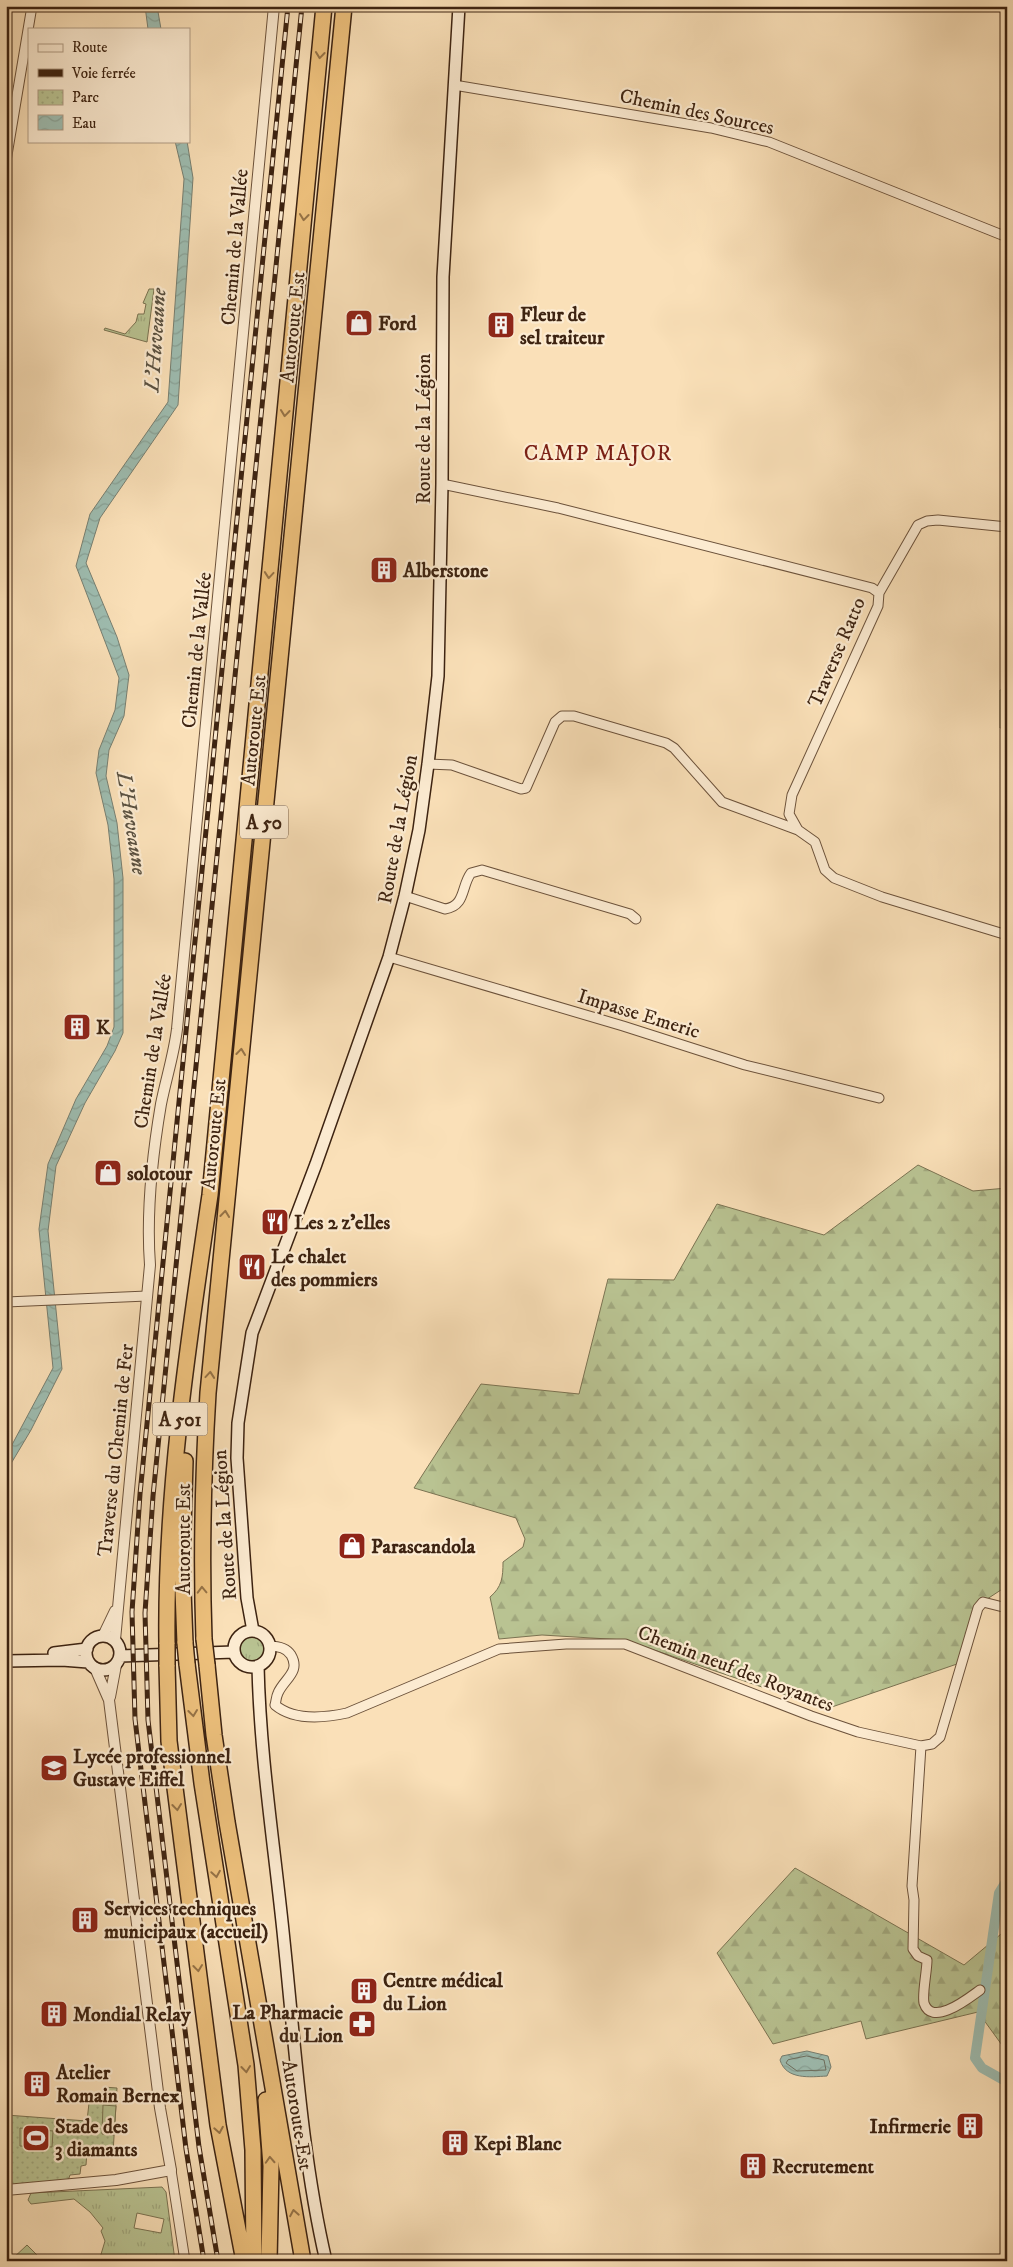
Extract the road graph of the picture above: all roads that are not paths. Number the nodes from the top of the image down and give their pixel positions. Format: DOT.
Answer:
graph roads {
  1 [pos="32,6"];
  2 [pos="274,6"];
  3 [pos="324,6"];
  4 [pos="344,6"];
  5 [pos="459,6"];
  6 [pos="28,28"];
  7 [pos="28,30"];
  8 [pos="454,85"];
  9 [pos="6,161"];
  10 [pos="1007,237"];
  11 [pos="442,484"];
  12 [pos="1007,527"];
  13 [pos="878,594"];
  14 [pos="428,764"];
  15 [pos="798,830"];
  16 [pos="405,896"];
  17 [pos="636,919"];
  18 [pos="1007,935"];
  19 [pos="389,957"];
  20 [pos="879,1098"];
  21 [pos="210,1195"];
  22 [pos="147,1296"];
  23 [pos="6,1302"];
  24 [pos="117,1608"];
  25 [pos="1007,1608"];
  26 [pos="253,1631"];
  27 [pos="103,1636"];
  28 [pos="115,1640"];
  29 [pos="269,1646"];
  30 [pos="87,1649"];
  31 [pos="234,1652"];
  32 [pos="6,1654"];
  33 [pos="46,1657"];
  34 [pos="6,1661"];
  35 [pos="118,1661"];
  36 [pos="92,1665"];
  37 [pos="258,1666"];
  38 [pos="109,1700"];
  39 [pos="921,1746"];
  40 [pos="227,1822"];
  41 [pos="980,1990"];
  42 [pos="171,2170"];
  43 [pos="6,2190"];
  44 [pos="185,2261"];
  45 [pos="244,2261"];
  46 [pos="254,2261"];
  47 [pos="269,2261"];
  48 [pos="302,2261"];
  49 [pos="326,2261"];
  1 -- 6 [label="street"];
  2 -- 22 [label="street, Chemin de la Vallée"];
  3 -- 21 [label="highway, Autoroute Est / A 50, one-way"];
  40 -- 4 [label="highway, Autoroute Est / A 50, one-way, bridge"];
  5 -- 8 [label="main road, Route de la Légion"];
  7 -- 9 [label="street"];
  8 -- 10 [label="street, Chemin des Sources"];
  8 -- 11 [label="main road, Route de la Légion"];
  11 -- 13 [label="street, Traverse Ratto"];
  11 -- 14 [label="main road, Route de la Légion"];
  12 -- 13 [label="street"];
  13 -- 15 [label="street, Traverse Ratto"];
  14 -- 15 [label="street"];
  14 -- 16 [label="main road, Route de la Légion"];
  15 -- 18 [label="street, Traverse Ratto"];
  16 -- 17 [label="street"];
  16 -- 19 [label="main road, Route de la Légion"];
  19 -- 20 [label="street, Impasse Emeric"];
  19 -- 26 [label="main road, Route de la Légion"];
  21 -- 45 [label="highway, Autoroute Est / A 501, one-way, bridge"];
  21 -- 46 [label="highway, A 50, one-way, bridge"];
  22 -- 23 [label="street"];
  22 -- 24 [label="street, Traverse du Chemin de Fer"];
  24 -- 27 [label="street, Traverse du Chemin de Fer"];
  24 -- 28 [label="street, Traverse du Chemin de Fer"];
  25 -- 39 [label="street"];
  26 -- 29 [label="main road"];
  26 -- 31 [label="main road"];
  27 -- 28 [label="main road"];
  27 -- 30 [label="main road"];
  28 -- 35 [label="main road"];
  29 -- 37 [label="main road"];
  29 -- 39 [label="street, Chemin neuf des Royantes"];
  30 -- 33 [label="main road"];
  30 -- 36 [label="main road"];
  31 -- 35 [label="main road"];
  31 -- 37 [label="main road"];
  32 -- 33 [label="main road"];
  33 -- 34 [label="main road"];
  33 -- 36 [label="main road"];
  35 -- 36 [label="main road"];
  35 -- 38 [label="street"];
  36 -- 38 [label="street"];
  37 -- 49 [label="main road"];
  38 -- 42 [label="street"];
  39 -- 41 [label="street"];
  47 -- 40 [label="highway, A 50, one-way"];
  48 -- 40 [label="highway, Autoroute Est, one-way"];
  42 -- 43 [label="street"];
  42 -- 44 [label="street"];
}
